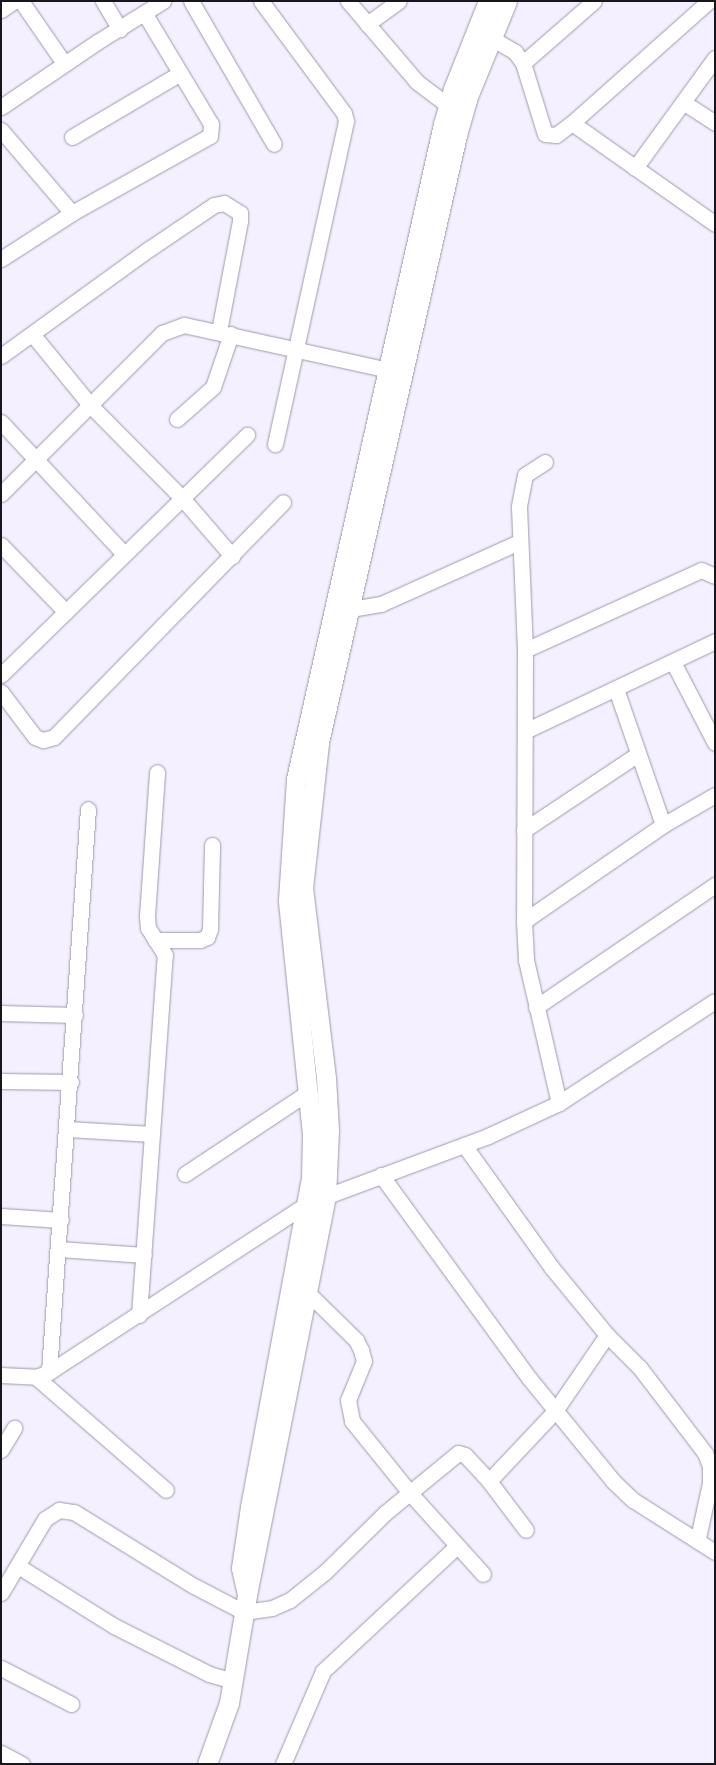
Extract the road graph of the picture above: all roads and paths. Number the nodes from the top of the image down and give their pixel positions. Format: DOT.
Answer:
graph roads {
  1 [pos="14,1"];
  2 [pos="21,1"];
  3 [pos="103,1"];
  4 [pos="163,1"];
  5 [pos="191,1"];
  6 [pos="262,1"];
  7 [pos="348,1"];
  8 [pos="399,1"];
  9 [pos="488,1"];
  10 [pos="507,1"];
  11 [pos="594,1"];
  12 [pos="709,1"];
  13 [pos="1,10"];
  14 [pos="145,14"];
  15 [pos="367,24"];
  16 [pos="120,28"];
  17 [pos="492,38"];
  18 [pos="715,58"];
  19 [pos="64,63"];
  20 [pos="523,63"];
  21 [pos="179,74"];
  22 [pos="683,102"];
  23 [pos="448,105"];
  24 [pos="1,107"];
  25 [pos="572,123"];
  26 [pos="715,123"];
  27 [pos="1,130"];
  28 [pos="72,137"];
  29 [pos="274,144"];
  30 [pos="635,168"];
  31 [pos="72,213"];
  32 [pos="715,224"];
  33 [pos="1,259"];
  34 [pos="225,333"];
  35 [pos="33,334"];
  36 [pos="294,348"];
  37 [pos="1,356"];
  38 [pos="388,370"];
  39 [pos="90,405"];
  40 [pos="177,419"];
  41 [pos="1,422"];
  42 [pos="247,436"];
  43 [pos="275,444"];
  44 [pos="34,460"];
  45 [pos="545,462"];
  46 [pos="1,494"];
  47 [pos="182,498"];
  48 [pos="283,502"];
  49 [pos="519,542"];
  50 [pos="1,545"];
  51 [pos="124,554"];
  52 [pos="232,556"];
  53 [pos="715,576"];
  54 [pos="340,611"];
  55 [pos="66,612"];
  56 [pos="715,641"];
  57 [pos="525,650"];
  58 [pos="673,662"];
  59 [pos="1,675"];
  60 [pos="616,689"];
  61 [pos="1,692"];
  62 [pos="526,731"];
  63 [pos="715,743"];
  64 [pos="638,754"];
  65 [pos="157,772"];
  66 [pos="715,795"];
  67 [pos="88,808"];
  68 [pos="663,825"];
  69 [pos="524,830"];
  70 [pos="212,844"];
  71 [pos="715,885"];
  72 [pos="524,921"];
  73 [pos="156,940"];
  74 [pos="715,1001"];
  75 [pos="536,1007"];
  76 [pos="1,1013"];
  77 [pos="75,1016"];
  78 [pos="1,1081"];
  79 [pos="70,1082"];
  80 [pos="308,1093"];
  81 [pos="559,1103"];
  82 [pos="67,1129"];
  83 [pos="152,1134"];
  84 [pos="464,1145"];
  85 [pos="185,1174"];
  86 [pos="381,1175"];
  87 [pos="326,1196"];
  88 [pos="308,1203"];
  89 [pos="1,1216"];
  90 [pos="61,1220"];
  91 [pos="59,1249"];
  92 [pos="144,1254"];
  93 [pos="307,1292"];
  94 [pos="139,1315"];
  95 [pos="607,1335"];
  96 [pos="42,1374"];
  97 [pos="1,1375"];
  98 [pos="555,1411"];
  99 [pos="14,1428"];
  100 [pos="1,1450"];
  101 [pos="489,1481"];
  102 [pos="166,1490"];
  103 [pos="410,1493"];
  104 [pos="526,1530"];
  105 [pos="698,1538"];
  106 [pos="457,1546"];
  107 [pos="715,1552"];
  108 [pos="18,1566"];
  109 [pos="483,1574"];
  110 [pos="1,1593"];
  111 [pos="246,1603"];
  112 [pos="1,1668"];
  113 [pos="233,1681"];
  114 [pos="71,1704"];
  115 [pos="1,1753"];
  116 [pos="22,1764"];
  117 [pos="207,1764"];
  118 [pos="283,1764"];
  1 -- 13 [label="street"];
  2 -- 19 [label="street"];
  3 -- 16 [label="street"];
  4 -- 14 [label="street"];
  5 -- 29 [label="street"];
  6 -- 36 [label="street"];
  7 -- 15 [label="street"];
  8 -- 15 [label="street"];
  9 -- 23 [label="main road"];
  10 -- 17 [label="main road"];
  11 -- 20 [label="street"];
  12 -- 25 [label="street"];
  14 -- 16 [label="street"];
  14 -- 21 [label="street"];
  15 -- 23 [label="street"];
  16 -- 19 [label="street"];
  17 -- 20 [label="street"];
  17 -- 54 [label="main road"];
  18 -- 22 [label="street"];
  19 -- 24 [label="street"];
  20 -- 25 [label="street"];
  21 -- 28 [label="street"];
  21 -- 31 [label="street"];
  22 -- 26 [label="street"];
  22 -- 30 [label="street"];
  23 -- 38 [label="main road"];
  25 -- 30 [label="street"];
  27 -- 31 [label="street"];
  30 -- 32 [label="street"];
  31 -- 33 [label="street"];
  34 -- 35 [label="street"];
  34 -- 36 [label="street"];
  34 -- 39 [label="street"];
  34 -- 40 [label="street"];
  35 -- 37 [label="street"];
  35 -- 39 [label="street"];
  36 -- 38 [label="street"];
  36 -- 43 [label="street"];
  38 -- 54 [label="main road"];
  39 -- 44 [label="street"];
  39 -- 47 [label="street"];
  41 -- 44 [label="street"];
  42 -- 47 [label="street"];
  44 -- 46 [label="street"];
  44 -- 51 [label="street"];
  45 -- 49 [label="street"];
  47 -- 51 [label="street"];
  47 -- 52 [label="street"];
  48 -- 52 [label="street"];
  49 -- 54 [label="street"];
  49 -- 57 [label="street"];
  50 -- 55 [label="street"];
  51 -- 55 [label="street"];
  52 -- 61 [label="street"];
  53 -- 57 [label="street"];
  54 -- 80 [label="main road"];
  54 -- 87 [label="main road"];
  55 -- 59 [label="street"];
  56 -- 58 [label="street"];
  57 -- 62 [label="street"];
  58 -- 60 [label="street"];
  58 -- 63 [label="street"];
  60 -- 62 [label="street"];
  60 -- 64 [label="street"];
  62 -- 69 [label="street"];
  64 -- 68 [label="street"];
  64 -- 69 [label="street"];
  65 -- 73 [label="street"];
  66 -- 68 [label="street"];
  67 -- 77 [label="street"];
  68 -- 72 [label="street"];
  69 -- 72 [label="street"];
  70 -- 73 [label="street"];
  71 -- 75 [label="street"];
  72 -- 75 [label="street"];
  73 -- 83 [label="street"];
  74 -- 81 [label="street"];
  75 -- 81 [label="street"];
  76 -- 77 [label="street"];
  77 -- 79 [label="street"];
  78 -- 79 [label="street"];
  79 -- 82 [label="street"];
  80 -- 85 [label="street"];
  80 -- 88 [label="main road"];
  81 -- 84 [label="street"];
  82 -- 83 [label="street"];
  82 -- 90 [label="street"];
  83 -- 92 [label="street"];
  84 -- 86 [label="street"];
  84 -- 95 [label="street"];
  86 -- 87 [label="street"];
  86 -- 98 [label="street"];
  87 -- 88 [label="street"];
  87 -- 93 [label="main road"];
  88 -- 94 [label="street"];
  88 -- 111 [label="main road"];
  89 -- 90 [label="street"];
  90 -- 91 [label="street"];
  91 -- 92 [label="street"];
  91 -- 96 [label="street"];
  92 -- 94 [label="street"];
  93 -- 103 [label="street"];
  93 -- 111 [label="main road"];
  94 -- 96 [label="street"];
  95 -- 98 [label="street"];
  95 -- 105 [label="street"];
  96 -- 97 [label="street"];
  96 -- 102 [label="street"];
  98 -- 101 [label="street"];
  98 -- 105 [label="street"];
  99 -- 100 [label="street"];
  101 -- 103 [label="street"];
  101 -- 104 [label="street"];
  103 -- 106 [label="street"];
  103 -- 111 [label="street"];
  105 -- 107 [label="street"];
  106 -- 109 [label="street"];
  106 -- 118 [label="street"];
  108 -- 110 [label="street"];
  108 -- 111 [label="street"];
  108 -- 113 [label="street"];
  111 -- 113 [label="main road"];
  112 -- 114 [label="street"];
  113 -- 117 [label="main road"];
  115 -- 116 [label="street"];
}
